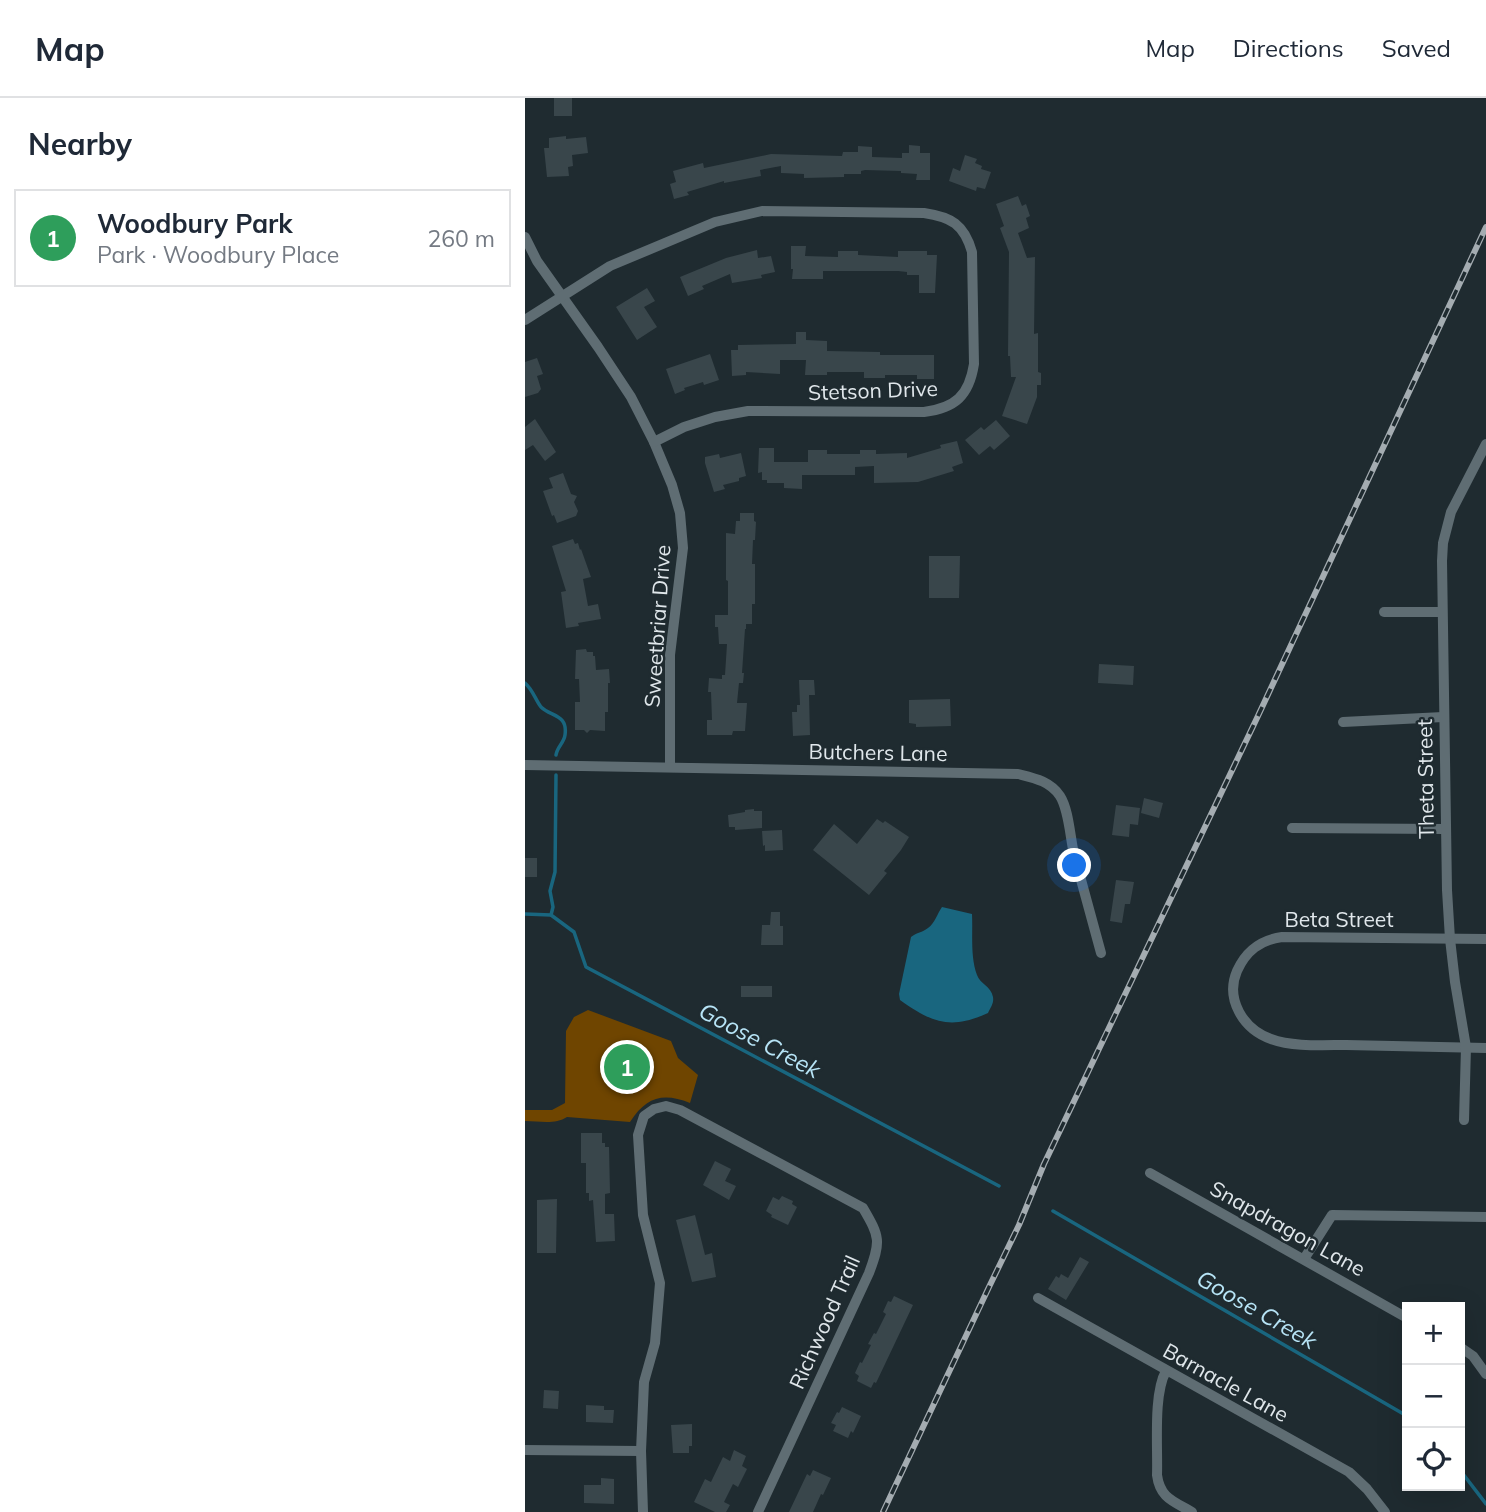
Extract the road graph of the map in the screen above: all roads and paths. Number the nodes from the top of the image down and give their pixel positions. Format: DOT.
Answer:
graph roads {
  1 [pos="525,237"];
  2 [pos="561,296"];
  3 [pos="525,320"];
  4 [pos="655,442"];
  5 [pos="1486,444"];
  6 [pos="1442,611"];
  7 [pos="1384,612"];
  8 [pos="1443,717"];
  9 [pos="1343,722"];
  10 [pos="525,765"];
  11 [pos="670,767"];
  12 [pos="1292,828"];
  13 [pos="1445,829"];
  14 [pos="1450,939"];
  15 [pos="1486,939"];
  16 [pos="1101,953"];
  17 [pos="1466,1048"];
  18 [pos="1486,1048"];
  19 [pos="1464,1121"];
  20 [pos="1150,1173"];
  21 [pos="1486,1217"];
  22 [pos="1304,1259"];
  23 [pos="1038,1298"];
  24 [pos="1402,1315"];
  25 [pos="1465,1351"];
  26 [pos="1166,1371"];
  27 [pos="1486,1374"];
  28 [pos="525,1450"];
  29 [pos="641,1451"];
  30 [pos="643,1512"];
  31 [pos="758,1512"];
  32 [pos="1192,1512"];
  33 [pos="1385,1512"];
  1 -- 2 [label="street, Sweetbriar Drive"];
  2 -- 3 [label="street"];
  2 -- 4 [label="street, Sweetbriar Drive"];
  2 -- 4 [label="street, Stetson Drive"];
  4 -- 11 [label="street, Sweetbriar Drive"];
  5 -- 6 [label="street, Theta Street"];
  6 -- 7 [label="street"];
  6 -- 8 [label="street, Theta Street"];
  8 -- 9 [label="street"];
  8 -- 13 [label="street, Theta Street"];
  10 -- 11 [label="street, Butchers Lane"];
  11 -- 16 [label="street, Butchers Lane"];
  12 -- 13 [label="street"];
  13 -- 14 [label="street, Theta Street"];
  14 -- 15 [label="street, Beta Street"];
  14 -- 17 [label="street, Theta Street"];
  14 -- 17 [label="street, Beta Street"];
  17 -- 18 [label="street, Beta Street"];
  17 -- 19 [label="street, Theta Street"];
  20 -- 22 [label="street, Snapdragon Lane"];
  21 -- 22 [label="street"];
  22 -- 24 [label="street, Snapdragon Lane"];
  23 -- 26 [label="street, Barnacle Lane"];
  25 -- 27 [label="street"];
  26 -- 32 [label="street"];
  26 -- 33 [label="street, Barnacle Lane"];
  28 -- 29 [label="street"];
  29 -- 30 [label="street"];
  29 -- 31 [label="street, Richwood Trail"];
}
